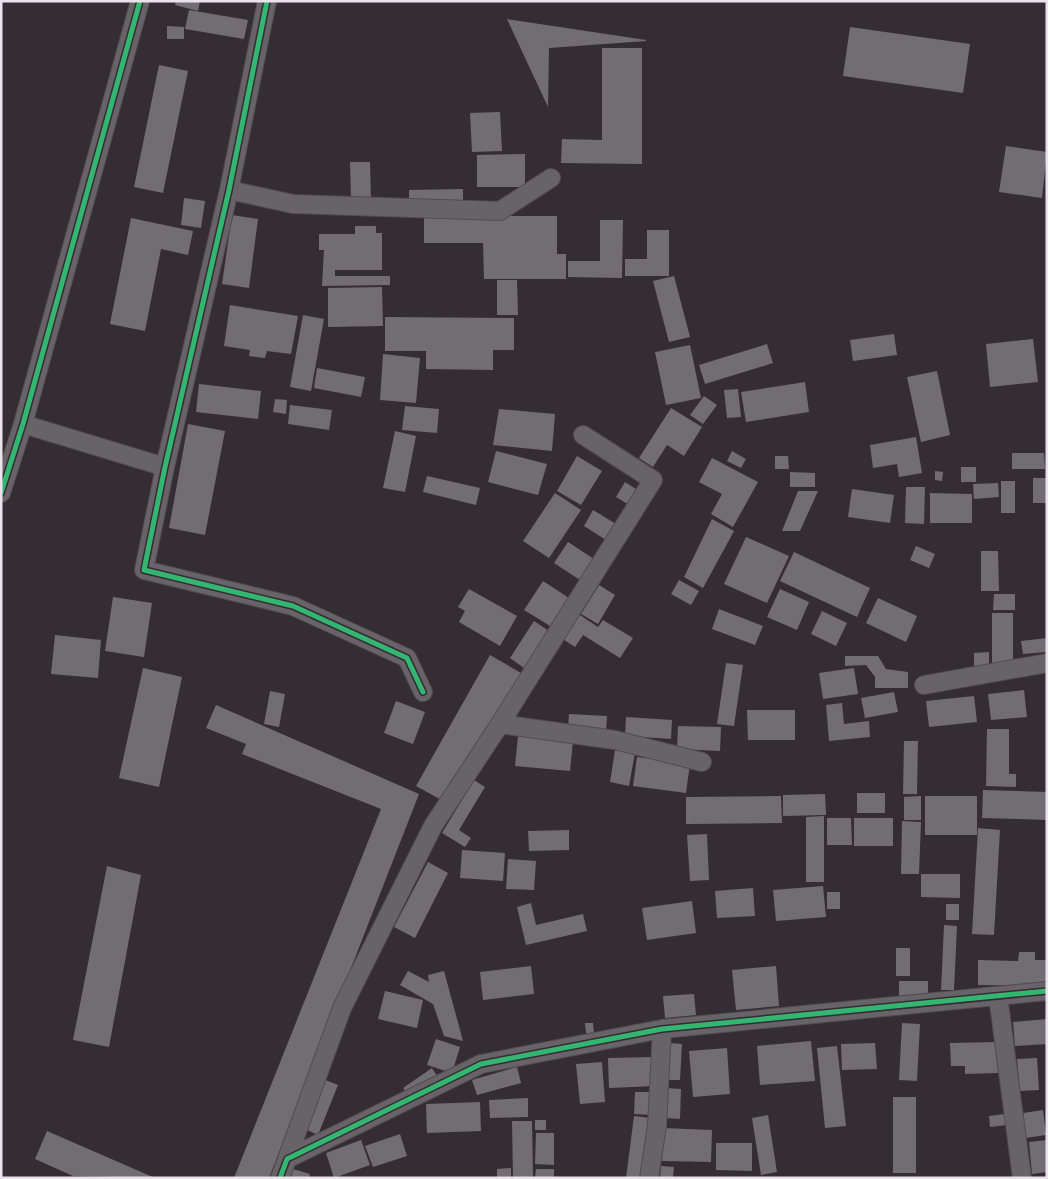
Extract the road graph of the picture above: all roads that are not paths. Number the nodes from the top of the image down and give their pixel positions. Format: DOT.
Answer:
graph roads {
  1 [pos="140,1"];
  2 [pos="267,1"];
  3 [pos="551,178"];
  4 [pos="229,190"];
  5 [pos="23,424"];
  6 [pos="583,435"];
  7 [pos="165,467"];
  8 [pos="1,493"];
  9 [pos="1047,663"];
  10 [pos="924,685"];
  11 [pos="423,692"];
  12 [pos="500,724"];
  13 [pos="702,762"];
  14 [pos="1047,992"];
  15 [pos="998,996"];
  16 [pos="662,1029"];
  17 [pos="287,1159"];
  18 [pos="280,1178"];
  19 [pos="649,1178"];
  20 [pos="1022,1178"];
  1 -- 5 [label="street"];
  2 -- 4 [label="street"];
  3 -- 4 [label="street"];
  4 -- 7 [label="street"];
  5 -- 7 [label="street"];
  5 -- 8 [label="street"];
  6 -- 12 [label="street"];
  7 -- 11 [label="street"];
  9 -- 10 [label="street"];
  12 -- 13 [label="street"];
  12 -- 17 [label="street"];
  14 -- 15 [label="street"];
  15 -- 16 [label="street"];
  15 -- 20 [label="street"];
  16 -- 17 [label="street"];
  16 -- 19 [label="street"];
  17 -- 18 [label="street"];
}
